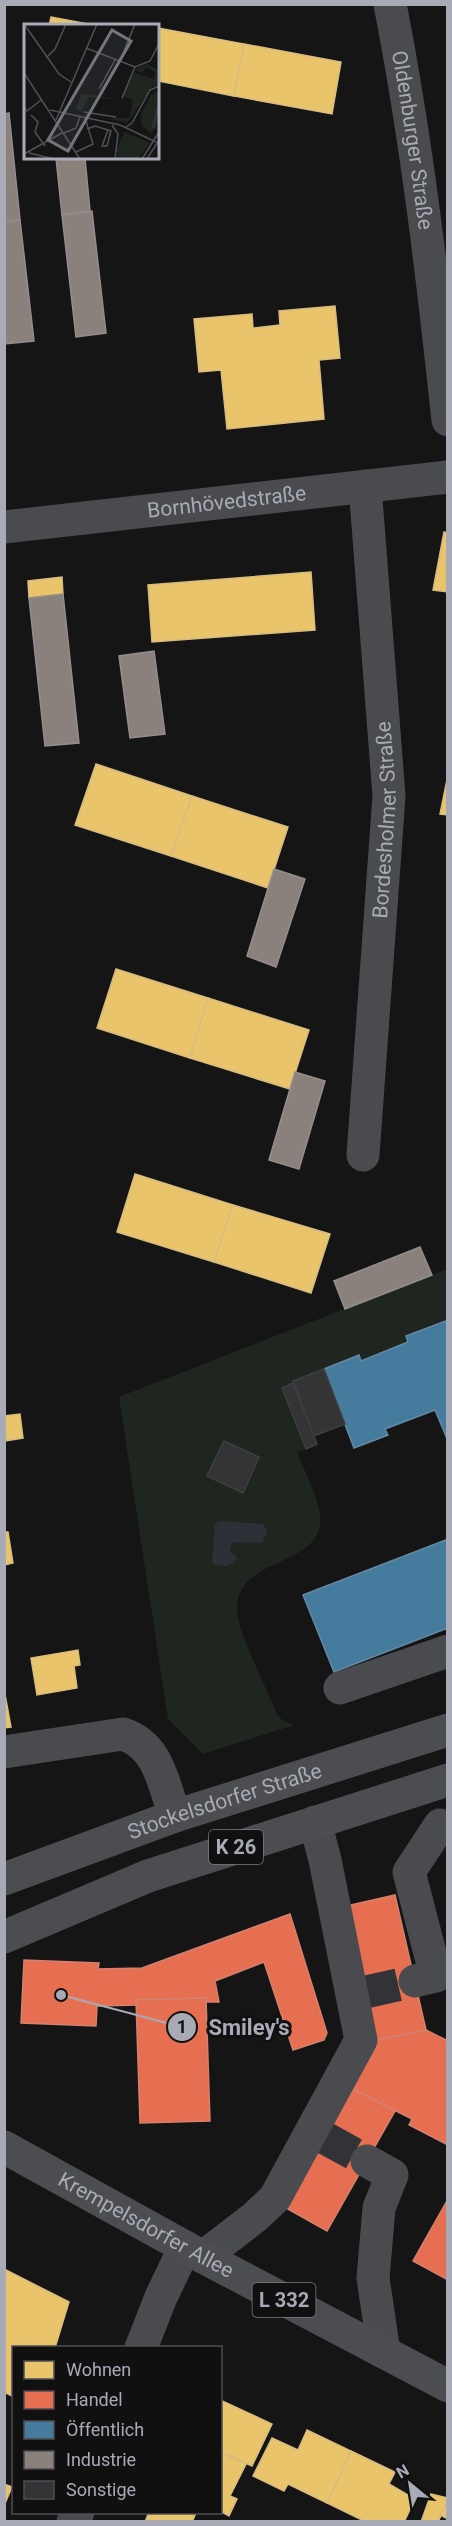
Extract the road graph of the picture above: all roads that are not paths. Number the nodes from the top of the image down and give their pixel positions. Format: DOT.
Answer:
graph roads {
  1 [pos="390,4"];
  2 [pos="447,420"];
  3 [pos="447,477"];
  4 [pos="365,486"];
  5 [pos="4,527"];
  6 [pos="363,1155"];
  7 [pos="447,1651"];
  8 [pos="339,1688"];
  9 [pos="447,1730"];
  10 [pos="4,1752"];
  11 [pos="437,1783"];
  12 [pos="175,1816"];
  13 [pos="315,1822"];
  14 [pos="443,1837"];
  15 [pos="4,1858"];
  16 [pos="40,1866"];
  17 [pos="4,1879"];
  18 [pos="4,1937"];
  19 [pos="415,1981"];
  20 [pos="4,2147"];
  21 [pos="366,2161"];
  22 [pos="194,2252"];
  23 [pos="142,2346"];
  24 [pos="384,2352"];
  25 [pos="447,2386"];
  1 -- 2 [label="street, Oldenburger Straße"];
  3 -- 4 [label="street, Bornhövedstraße"];
  4 -- 5 [label="street, Bornhövedstraße"];
  4 -- 6 [label="street, Bordesholmer Straße"];
  7 -- 8 [label="street"];
  9 -- 12 [label="main road, Stockelsdorfer Straße / K 26"];
  10 -- 12 [label="street"];
  11 -- 13 [label="main road, K 26"];
  11 -- 14 [label="street"];
  12 -- 16 [label="main road, Stockelsdorfer Straße / K 26"];
  13 -- 18 [label="main road, K 26"];
  13 -- 22 [label="street"];
  14 -- 19 [label="street"];
  15 -- 16 [label="street"];
  16 -- 17 [label="main road, Stockelsdorfer Straße / K 26"];
  20 -- 22 [label="main road, Krempelsdorfer Allee / L 332"];
  21 -- 24 [label="street"];
  22 -- 23 [label="street"];
  22 -- 24 [label="main road, Krempelsdorfer Allee / L 332"];
  24 -- 25 [label="main road, Krempelsdorfer Allee / L 332"];
}
